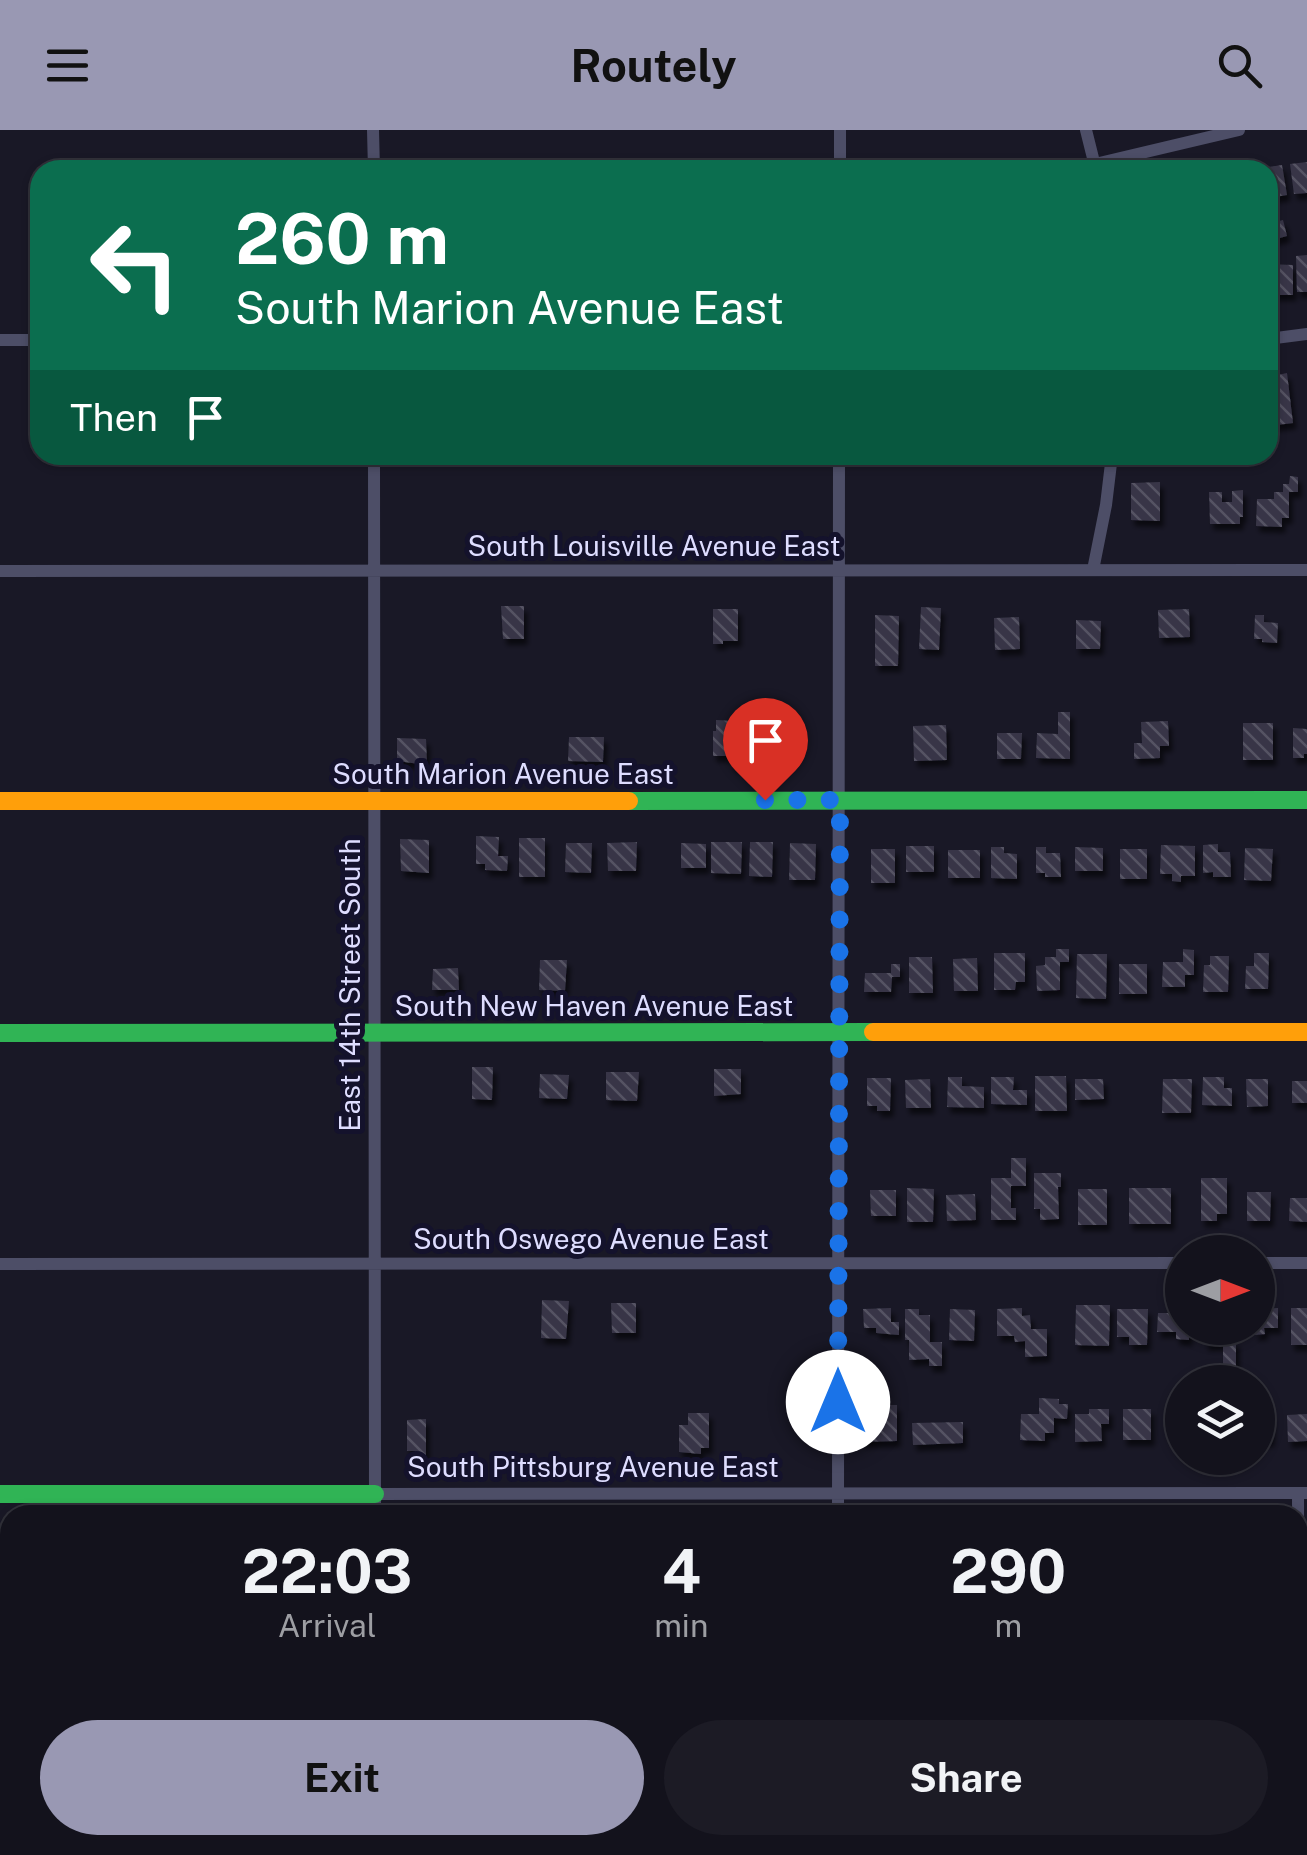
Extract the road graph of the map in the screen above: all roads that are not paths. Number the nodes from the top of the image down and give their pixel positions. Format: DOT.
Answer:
graph roads {
  1 [pos="373,130"];
  2 [pos="840,130"];
  3 [pos="1086,130"];
  4 [pos="1239,130"];
  5 [pos="374,160"];
  6 [pos="840,160"];
  7 [pos="1093,160"];
  8 [pos="1122,160"];
  9 [pos="1307,334"];
  10 [pos="1278,338"];
  11 [pos="0,340"];
  12 [pos="30,340"];
  13 [pos="374,465"];
  14 [pos="839,465"];
  15 [pos="1111,465"];
  16 [pos="374,570"];
  17 [pos="840,570"];
  18 [pos="1093,570"];
  19 [pos="1307,570"];
  20 [pos="0,571"];
  21 [pos="840,800"];
  22 [pos="1307,800"];
  23 [pos="374,801"];
  24 [pos="0,802"];
  25 [pos="374,1032"];
  26 [pos="1307,1032"];
  27 [pos="0,1033"];
  28 [pos="839,1033"];
  29 [pos="374,1263"];
  30 [pos="1165,1263"];
  31 [pos="1275,1263"];
  32 [pos="1307,1263"];
  33 [pos="0,1264"];
  34 [pos="838,1264"];
  35 [pos="838,1493"];
  36 [pos="0,1494"];
  37 [pos="375,1494"];
  38 [pos="1303,1494"];
  39 [pos="375,1505"];
  40 [pos="838,1505"];
  1 -- 5 [label="street"];
  2 -- 6 [label="street"];
  3 -- 7 [label="street"];
  4 -- 8 [label="street"];
  9 -- 10 [label="street"];
  11 -- 12 [label="street"];
  13 -- 16 [label="street, East 14th Street South"];
  14 -- 17 [label="street"];
  15 -- 18 [label="street"];
  16 -- 17 [label="street, South Louisville Avenue East"];
  16 -- 20 [label="street, South Louisville Avenue East"];
  16 -- 23 [label="street, East 14th Street South"];
  17 -- 18 [label="street, South Louisville Avenue East"];
  17 -- 21 [label="street"];
  18 -- 19 [label="street, South Louisville Avenue East"];
  21 -- 22 [label="street, South Marion Avenue East"];
  21 -- 23 [label="street, South Marion Avenue East"];
  21 -- 28 [label="street"];
  23 -- 24 [label="street, South Marion Avenue East"];
  23 -- 25 [label="street, East 14th Street South"];
  25 -- 27 [label="street, South New Haven Avenue East"];
  25 -- 28 [label="street, South New Haven Avenue East"];
  25 -- 29 [label="street, East 14th Street South"];
  26 -- 28 [label="street, South New Haven Avenue East"];
  28 -- 34 [label="street"];
  29 -- 33 [label="street, South Oswego Avenue East"];
  29 -- 34 [label="street, South Oswego Avenue East"];
  29 -- 37 [label="street, East 14th Street South"];
  30 -- 34 [label="street, South Oswego Avenue East"];
  31 -- 32 [label="street"];
  34 -- 35 [label="street"];
  35 -- 37 [label="street, South Pittsburg Avenue East"];
  35 -- 38 [label="street, South Pittsburg Avenue East"];
  35 -- 40 [label="street"];
  36 -- 37 [label="street, South Pittsburg Avenue East"];
  37 -- 39 [label="street, East 14th Street South"];
}
